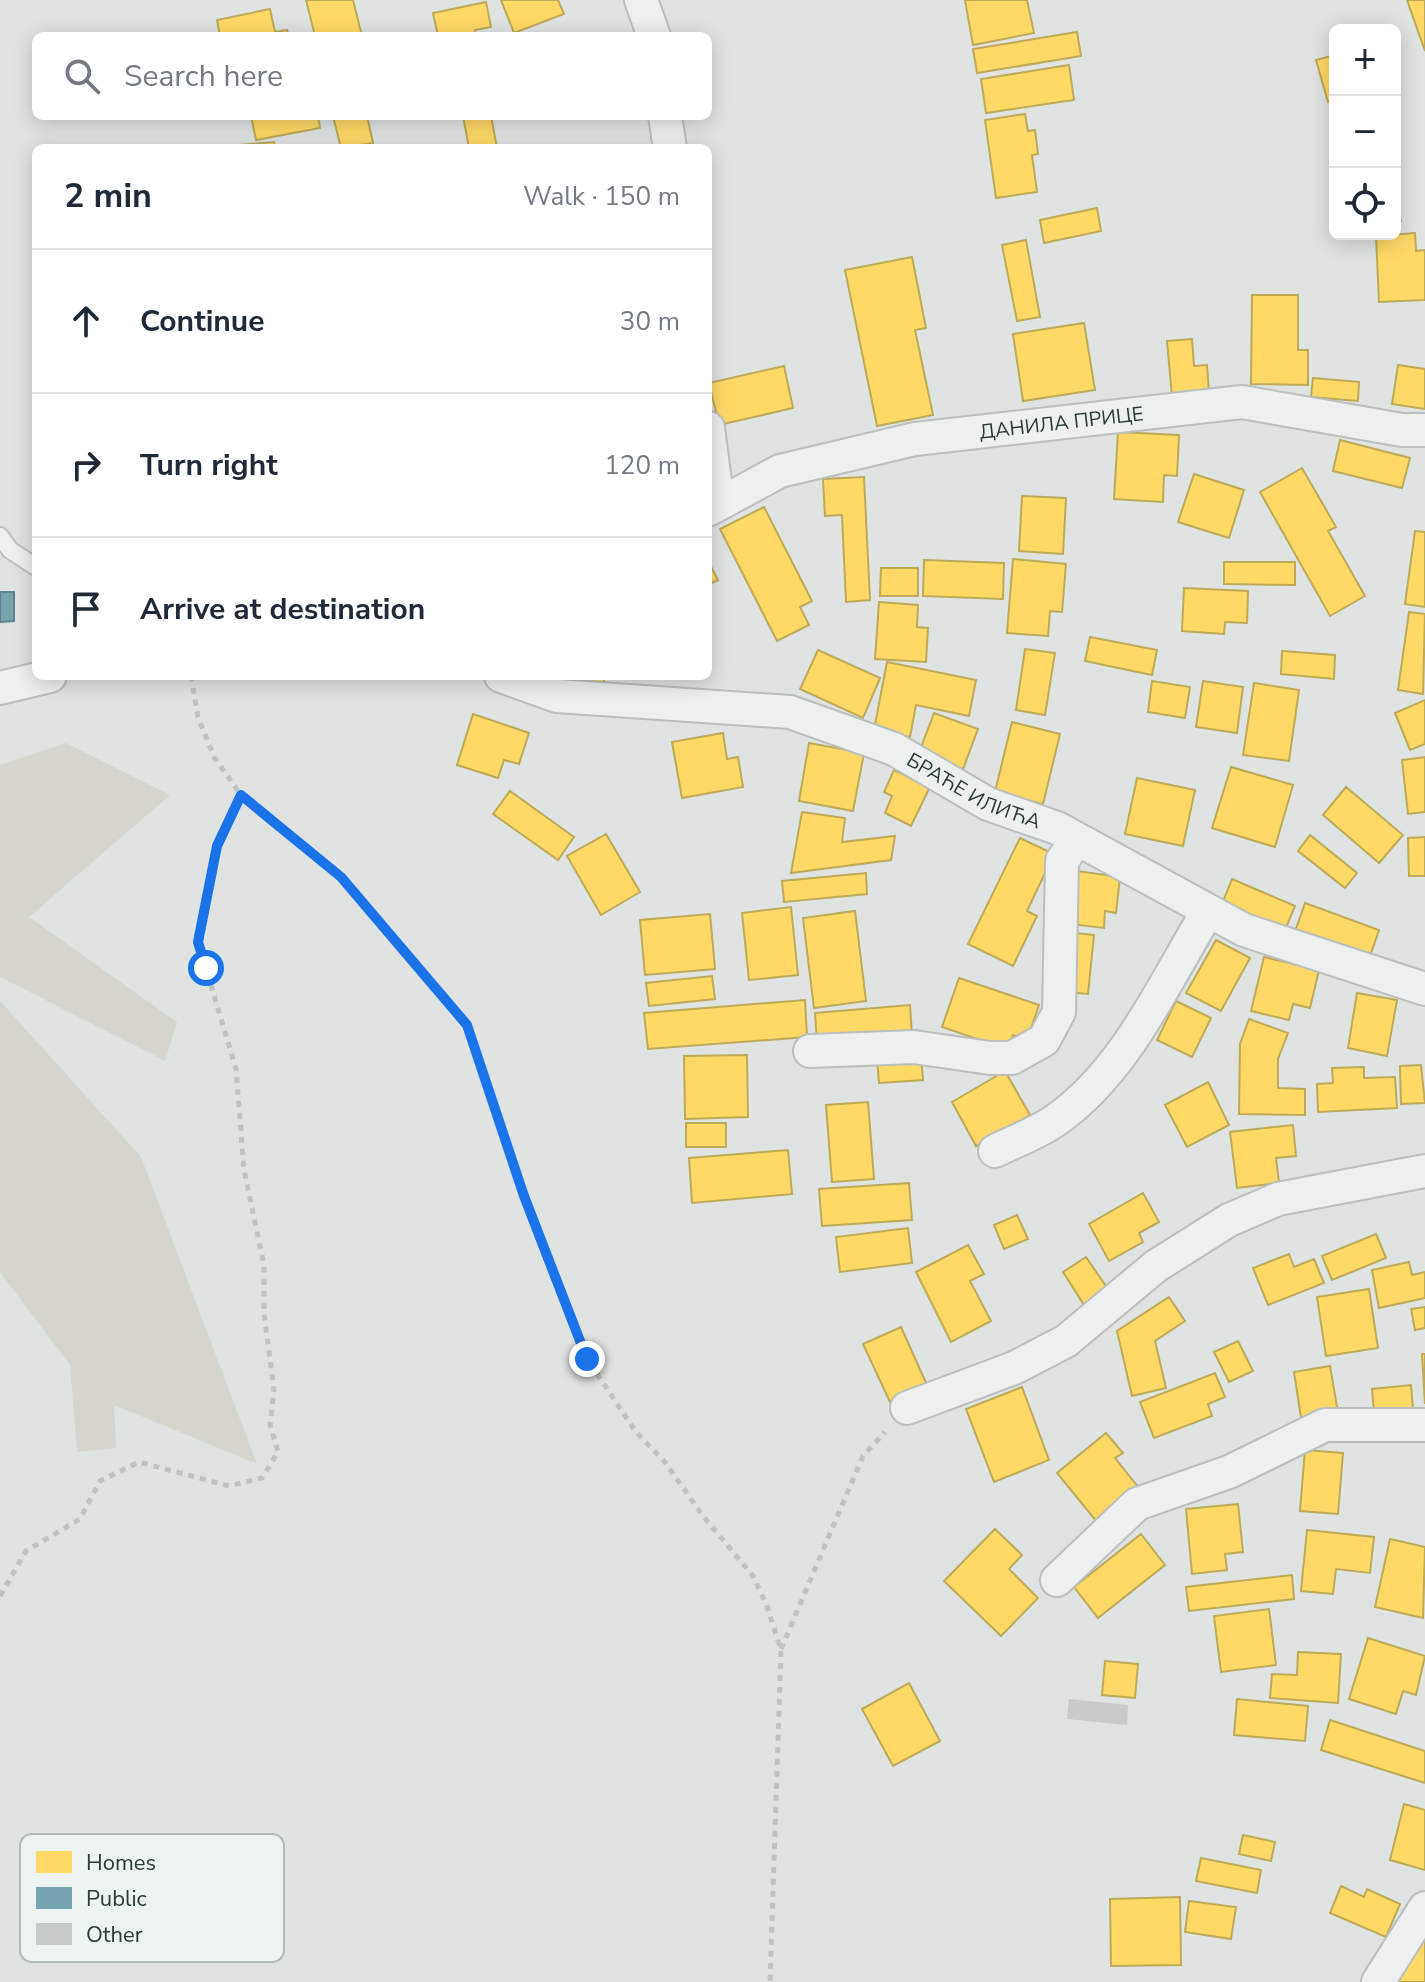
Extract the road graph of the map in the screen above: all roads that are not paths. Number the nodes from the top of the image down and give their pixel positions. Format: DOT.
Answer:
graph roads {
  1 [pos="641,0"];
  2 [pos="653,32"];
  3 [pos="666,120"];
  4 [pos="669,144"];
  5 [pos="1425,430"];
  6 [pos="713,507"];
  7 [pos="0,536"];
  8 [pos="32,564"];
  9 [pos="33,680"];
  10 [pos="512,680"];
  11 [pos="0,688"];
  12 [pos="1076,840"];
  13 [pos="1208,911"];
  14 [pos="1425,989"];
  15 [pos="810,1051"];
  16 [pos="995,1151"];
  17 [pos="1425,1171"];
  18 [pos="907,1408"];
  19 [pos="1425,1425"];
  20 [pos="1057,1580"];
  21 [pos="1425,1908"];
  22 [pos="1378,1982"];
  1 -- 2 [label="street"];
  3 -- 4 [label="street"];
  5 -- 6 [label="street, ДАНИЛА ПРИЦЕ"];
  7 -- 8 [label="lane"];
  9 -- 11 [label="street"];
  10 -- 12 [label="street, БРАЋЕ ИЛИЋА"];
  12 -- 13 [label="street, БРАЋЕ ИЛИЋА"];
  12 -- 15 [label="street"];
  13 -- 14 [label="street, БРАЋЕ ИЛИЋА"];
  13 -- 16 [label="street"];
  17 -- 18 [label="street"];
  19 -- 20 [label="street"];
  21 -- 22 [label="street"];
}
